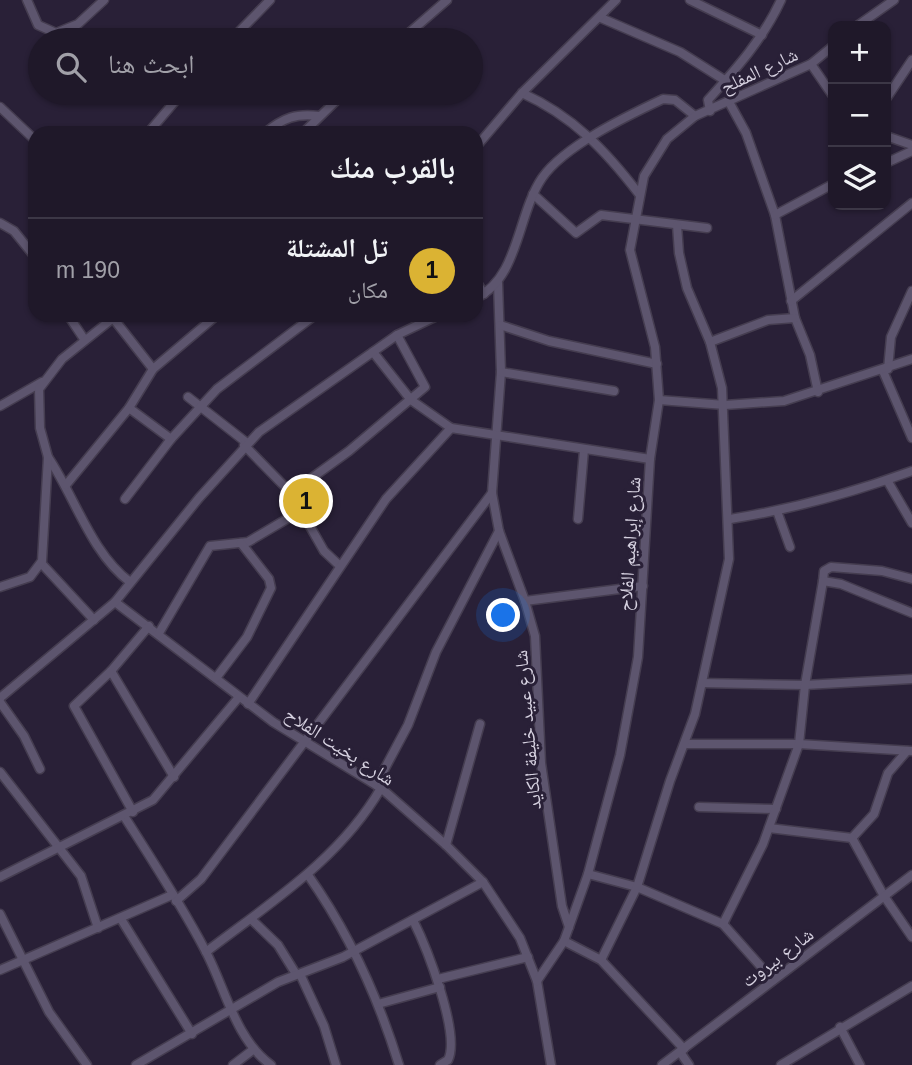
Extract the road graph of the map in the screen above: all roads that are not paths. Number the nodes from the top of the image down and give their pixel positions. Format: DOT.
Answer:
graph roads {
  1 [pos="27,0"];
  2 [pos="104,0"];
  3 [pos="270,0"];
  4 [pos="441,0"];
  5 [pos="447,0"];
  6 [pos="616,0"];
  7 [pos="690,0"];
  8 [pos="781,0"];
  9 [pos="894,0"];
  10 [pos="438,9"];
  11 [pos="601,18"];
  12 [pos="864,21"];
  13 [pos="45,28"];
  14 [pos="68,28"];
  15 [pos="243,28"];
  16 [pos="415,28"];
  17 [pos="762,35"];
  18 [pos="828,50"];
  19 [pos="912,60"];
  20 [pos="811,64"];
  21 [pos="726,81"];
  22 [pos="828,89"];
  23 [pos="891,92"];
  24 [pos="523,93"];
  25 [pos="729,102"];
  26 [pos="172,105"];
  27 [pos="331,105"];
  28 [pos="0,107"];
  29 [pos="710,111"];
  30 [pos="319,116"];
  31 [pos="695,116"];
  32 [pos="154,126"];
  33 [pos="276,126"];
  34 [pos="310,126"];
  35 [pos="28,133"];
  36 [pos="592,137"];
  37 [pos="891,138"];
  38 [pos="483,139"];
  39 [pos="912,145"];
  40 [pos="912,151"];
  41 [pos="891,161"];
  42 [pos="828,187"];
  43 [pos="533,194"];
  44 [pos="639,194"];
  45 [pos="912,203"];
  46 [pos="775,215"];
  47 [pos="634,218"];
  48 [pos="0,223"];
  49 [pos="677,225"];
  50 [pos="707,228"];
  51 [pos="28,248"];
  52 [pos="498,283"];
  53 [pos="912,290"];
  54 [pos="483,294"];
  55 [pos="792,301"];
  56 [pos="795,318"];
  57 [pos="73,322"];
  58 [pos="107,322"];
  59 [pos="119,322"];
  60 [pos="209,322"];
  61 [pos="307,322"];
  62 [pos="424,322"];
  63 [pos="499,325"];
  64 [pos="397,335"];
  65 [pos="85,339"];
  66 [pos="710,342"];
  67 [pos="373,352"];
  68 [pos="912,359"];
  69 [pos="657,364"];
  70 [pos="153,369"];
  71 [pos="885,370"];
  72 [pos="501,372"];
  73 [pos="44,381"];
  74 [pos="614,391"];
  75 [pos="818,392"];
  76 [pos="188,397"];
  77 [pos="411,400"];
  78 [pos="659,401"];
  79 [pos="725,405"];
  80 [pos="0,406"];
  81 [pos="200,406"];
  82 [pos="129,408"];
  83 [pos="451,428"];
  84 [pos="497,436"];
  85 [pos="912,438"];
  86 [pos="171,439"];
  87 [pos="246,444"];
  88 [pos="584,450"];
  89 [pos="48,457"];
  90 [pos="650,459"];
  91 [pos="912,471"];
  92 [pos="887,480"];
  93 [pos="66,485"];
  94 [pos="290,493"];
  95 [pos="492,493"];
  96 [pos="125,499"];
  97 [pos="302,510"];
  98 [pos="777,511"];
  99 [pos="578,519"];
  100 [pos="730,519"];
  101 [pos="912,523"];
  102 [pos="499,531"];
  103 [pos="240,543"];
  104 [pos="790,547"];
  105 [pos="41,563"];
  106 [pos="340,566"];
  107 [pos="912,579"];
  108 [pos="824,581"];
  109 [pos="130,582"];
  110 [pos="643,586"];
  111 [pos="0,587"];
  112 [pos="525,601"];
  113 [pos="115,602"];
  114 [pos="912,613"];
  115 [pos="94,620"];
  116 [pos="149,626"];
  117 [pos="159,633"];
  118 [pos="111,671"];
  119 [pos="216,678"];
  120 [pos="912,679"];
  121 [pos="702,683"];
  122 [pos="805,685"];
  123 [pos="239,697"];
  124 [pos="0,700"];
  125 [pos="248,704"];
  126 [pos="480,724"];
  127 [pos="303,742"];
  128 [pos="685,744"];
  129 [pos="799,744"];
  130 [pos="910,751"];
  131 [pos="40,769"];
  132 [pos="0,772"];
  133 [pos="174,777"];
  134 [pos="378,787"];
  135 [pos="699,807"];
  136 [pos="776,809"];
  137 [pos="133,812"];
  138 [pos="124,816"];
  139 [pos="769,828"];
  140 [pos="852,838"];
  141 [pos="446,845"];
  142 [pos="59,846"];
  143 [pos="588,874"];
  144 [pos="308,875"];
  145 [pos="912,875"];
  146 [pos="0,877"];
  147 [pos="483,882"];
  148 [pos="637,887"];
  149 [pos="884,896"];
  150 [pos="174,898"];
  151 [pos="0,914"];
  152 [pos="121,919"];
  153 [pos="251,919"];
  154 [pos="413,920"];
  155 [pos="723,924"];
  156 [pos="569,927"];
  157 [pos="98,928"];
  158 [pos="912,937"];
  159 [pos="564,942"];
  160 [pos="354,950"];
  161 [pos="206,952"];
  162 [pos="528,957"];
  163 [pos="24,960"];
  164 [pos="601,960"];
  165 [pos="0,970"];
  166 [pos="298,974"];
  167 [pos="774,980"];
  168 [pos="537,981"];
  169 [pos="439,983"];
  170 [pos="912,986"];
  171 [pos="378,1004"];
  172 [pos="232,1010"];
  173 [pos="840,1027"];
  174 [pos="192,1034"];
  175 [pos="254,1049"];
  176 [pos="682,1050"];
  177 [pos="87,1065"];
  178 [pos="136,1065"];
  179 [pos="233,1065"];
  180 [pos="271,1065"];
  181 [pos="336,1065"];
  182 [pos="399,1065"];
  183 [pos="440,1065"];
  184 [pos="551,1065"];
  185 [pos="662,1065"];
  186 [pos="689,1065"];
  187 [pos="781,1065"];
  188 [pos="860,1065"];
  1 -- 13 [label="street"];
  2 -- 14 [label="street"];
  3 -- 15 [label="street"];
  4 -- 10 [label="street"];
  5 -- 10 [label="street"];
  6 -- 11 [label="street"];
  7 -- 17 [label="street"];
  8 -- 17 [label="street"];
  9 -- 12 [label="street"];
  10 -- 16 [label="street"];
  11 -- 21 [label="street"];
  11 -- 24 [label="street"];
  17 -- 21 [label="street"];
  18 -- 20 [label="street, شارع المفلح"];
  19 -- 23 [label="street"];
  20 -- 22 [label="street"];
  20 -- 25 [label="street, شارع المفلح"];
  21 -- 29 [label="street"];
  24 -- 36 [label="street"];
  24 -- 38 [label="street"];
  25 -- 29 [label="street, شارع المفلح"];
  25 -- 46 [label="street"];
  26 -- 32 [label="street"];
  27 -- 30 [label="street"];
  28 -- 35 [label="street"];
  29 -- 31 [label="street, شارع المفلح"];
  30 -- 33 [label="street"];
  30 -- 34 [label="street"];
  31 -- 36 [label="street"];
  31 -- 44 [label="street, شارع إبراهيم الفلاح"];
  36 -- 43 [label="street"];
  36 -- 44 [label="street"];
  37 -- 39 [label="street"];
  40 -- 41 [label="street"];
  42 -- 46 [label="street"];
  43 -- 47 [label="street"];
  43 -- 52 [label="street"];
  44 -- 47 [label="street, شارع إبراهيم الفلاح"];
  45 -- 55 [label="street"];
  46 -- 55 [label="street"];
  47 -- 49 [label="street"];
  47 -- 69 [label="street, شارع إبراهيم الفلاح"];
  48 -- 51 [label="street"];
  49 -- 50 [label="street"];
  49 -- 66 [label="street"];
  52 -- 54 [label="street"];
  52 -- 63 [label="street, شارع عبيد خليفة الكايد"];
  53 -- 71 [label="street"];
  55 -- 56 [label="street"];
  56 -- 66 [label="street"];
  56 -- 75 [label="street"];
  57 -- 65 [label="street"];
  58 -- 65 [label="street"];
  59 -- 70 [label="street"];
  60 -- 70 [label="street"];
  61 -- 81 [label="street"];
  62 -- 64 [label="street"];
  63 -- 69 [label="street"];
  63 -- 72 [label="street, شارع عبيد خليفة الكايد"];
  64 -- 67 [label="street"];
  64 -- 77 [label="street"];
  65 -- 73 [label="street"];
  66 -- 79 [label="street"];
  67 -- 77 [label="street"];
  67 -- 87 [label="street"];
  68 -- 71 [label="street"];
  69 -- 78 [label="street, شارع إبراهيم الفلاح"];
  70 -- 82 [label="street"];
  71 -- 75 [label="street"];
  71 -- 85 [label="street"];
  72 -- 74 [label="street"];
  72 -- 84 [label="street, شارع عبيد خليفة الكايد"];
  73 -- 80 [label="street"];
  73 -- 89 [label="street"];
  75 -- 79 [label="street"];
  76 -- 81 [label="street"];
  77 -- 83 [label="street"];
  77 -- 94 [label="street"];
  78 -- 79 [label="street"];
  78 -- 90 [label="street, شارع إبراهيم الفلاح"];
  79 -- 100 [label="street"];
  81 -- 86 [label="street"];
  81 -- 87 [label="street"];
  82 -- 86 [label="street"];
  82 -- 93 [label="street"];
  83 -- 84 [label="street"];
  83 -- 106 [label="street"];
  84 -- 88 [label="street"];
  84 -- 95 [label="street, شارع عبيد خليفة الكايد"];
  86 -- 96 [label="street"];
  87 -- 94 [label="street"];
  87 -- 109 [label="street"];
  88 -- 90 [label="street"];
  88 -- 99 [label="street"];
  89 -- 93 [label="street"];
  89 -- 105 [label="street"];
  90 -- 110 [label="street, شارع إبراهيم الفلاح"];
  91 -- 92 [label="street"];
  92 -- 98 [label="street"];
  92 -- 101 [label="street"];
  93 -- 109 [label="street"];
  94 -- 97 [label="street"];
  95 -- 102 [label="street, شارع عبيد خليفة الكايد"];
  95 -- 127 [label="street"];
  97 -- 103 [label="street"];
  97 -- 106 [label="street"];
  98 -- 100 [label="street"];
  98 -- 104 [label="street"];
  100 -- 121 [label="street"];
  102 -- 112 [label="street, شارع عبيد خليفة الكايد"];
  102 -- 134 [label="street"];
  103 -- 117 [label="street"];
  103 -- 119 [label="street"];
  105 -- 111 [label="street"];
  105 -- 115 [label="street"];
  106 -- 125 [label="street"];
  107 -- 108 [label="street"];
  108 -- 114 [label="street"];
  108 -- 122 [label="street"];
  109 -- 113 [label="street"];
  110 -- 112 [label="street"];
  110 -- 143 [label="street, شارع إبراهيم الفلاح"];
  112 -- 156 [label="street, شارع عبيد خليفة الكايد"];
  113 -- 115 [label="street"];
  113 -- 116 [label="street, شارع بخيت الفلاح"];
  115 -- 124 [label="street"];
  116 -- 117 [label="street, شارع بخيت الفلاح"];
  116 -- 118 [label="street"];
  117 -- 119 [label="street, شارع بخيت الفلاح"];
  118 -- 133 [label="street"];
  118 -- 137 [label="street"];
  119 -- 123 [label="street, شارع بخيت الفلاح"];
  120 -- 122 [label="street"];
  121 -- 122 [label="street"];
  121 -- 128 [label="street"];
  122 -- 129 [label="street"];
  123 -- 125 [label="street, شارع بخيت الفلاح"];
  123 -- 133 [label="street"];
  124 -- 131 [label="street"];
  125 -- 127 [label="street, شارع بخيت الفلاح"];
  126 -- 141 [label="street"];
  127 -- 134 [label="street, شارع بخيت الفلاح"];
  127 -- 150 [label="street"];
  128 -- 129 [label="street"];
  128 -- 148 [label="street"];
  129 -- 130 [label="street"];
  129 -- 136 [label="street"];
  130 -- 140 [label="street"];
  132 -- 142 [label="street"];
  133 -- 137 [label="street"];
  134 -- 141 [label="street, شارع بخيت الفلاح"];
  134 -- 144 [label="street"];
  135 -- 136 [label="street"];
  136 -- 139 [label="street"];
  137 -- 138 [label="street"];
  138 -- 142 [label="street"];
  138 -- 150 [label="street"];
  139 -- 140 [label="street"];
  139 -- 155 [label="street"];
  140 -- 149 [label="street"];
  141 -- 147 [label="street, شارع بخيت الفلاح"];
  142 -- 146 [label="street"];
  142 -- 157 [label="street"];
  143 -- 148 [label="street"];
  143 -- 156 [label="street, شارع إبراهيم الفلاح"];
  144 -- 153 [label="street"];
  144 -- 160 [label="street"];
  145 -- 149 [label="street, شارع بيروت"];
  147 -- 154 [label="street"];
  147 -- 162 [label="street, شارع بخيت الفلاح"];
  148 -- 155 [label="street"];
  148 -- 164 [label="street"];
  149 -- 158 [label="street"];
  149 -- 167 [label="street, شارع بيروت"];
  150 -- 152 [label="street"];
  150 -- 161 [label="street"];
  151 -- 163 [label="street"];
  152 -- 157 [label="street"];
  152 -- 174 [label="street"];
  153 -- 161 [label="street"];
  153 -- 166 [label="street"];
  154 -- 160 [label="street"];
  154 -- 169 [label="street"];
  155 -- 167 [label="street"];
  156 -- 159 [label="street, شارع إبراهيم الفلاح"];
  157 -- 163 [label="street"];
  159 -- 164 [label="street"];
  159 -- 168 [label="street, شارع إبراهيم الفلاح"];
  160 -- 166 [label="street"];
  160 -- 171 [label="street"];
  161 -- 172 [label="street"];
  162 -- 168 [label="street, شارع بخيت الفلاح"];
  162 -- 169 [label="street"];
  163 -- 165 [label="street"];
  163 -- 177 [label="street"];
  164 -- 176 [label="street"];
  166 -- 172 [label="street"];
  166 -- 181 [label="street"];
  167 -- 176 [label="street, شارع بيروت"];
  168 -- 184 [label="street, شارع بخيت الفلاح"];
  169 -- 171 [label="street"];
  169 -- 183 [label="street"];
  170 -- 173 [label="street"];
  171 -- 182 [label="street"];
  172 -- 174 [label="street"];
  172 -- 175 [label="street"];
  173 -- 187 [label="street"];
  173 -- 188 [label="street"];
  174 -- 178 [label="street"];
  175 -- 179 [label="street"];
  175 -- 180 [label="street"];
  176 -- 185 [label="street, شارع بيروت"];
  176 -- 186 [label="street"];
}
